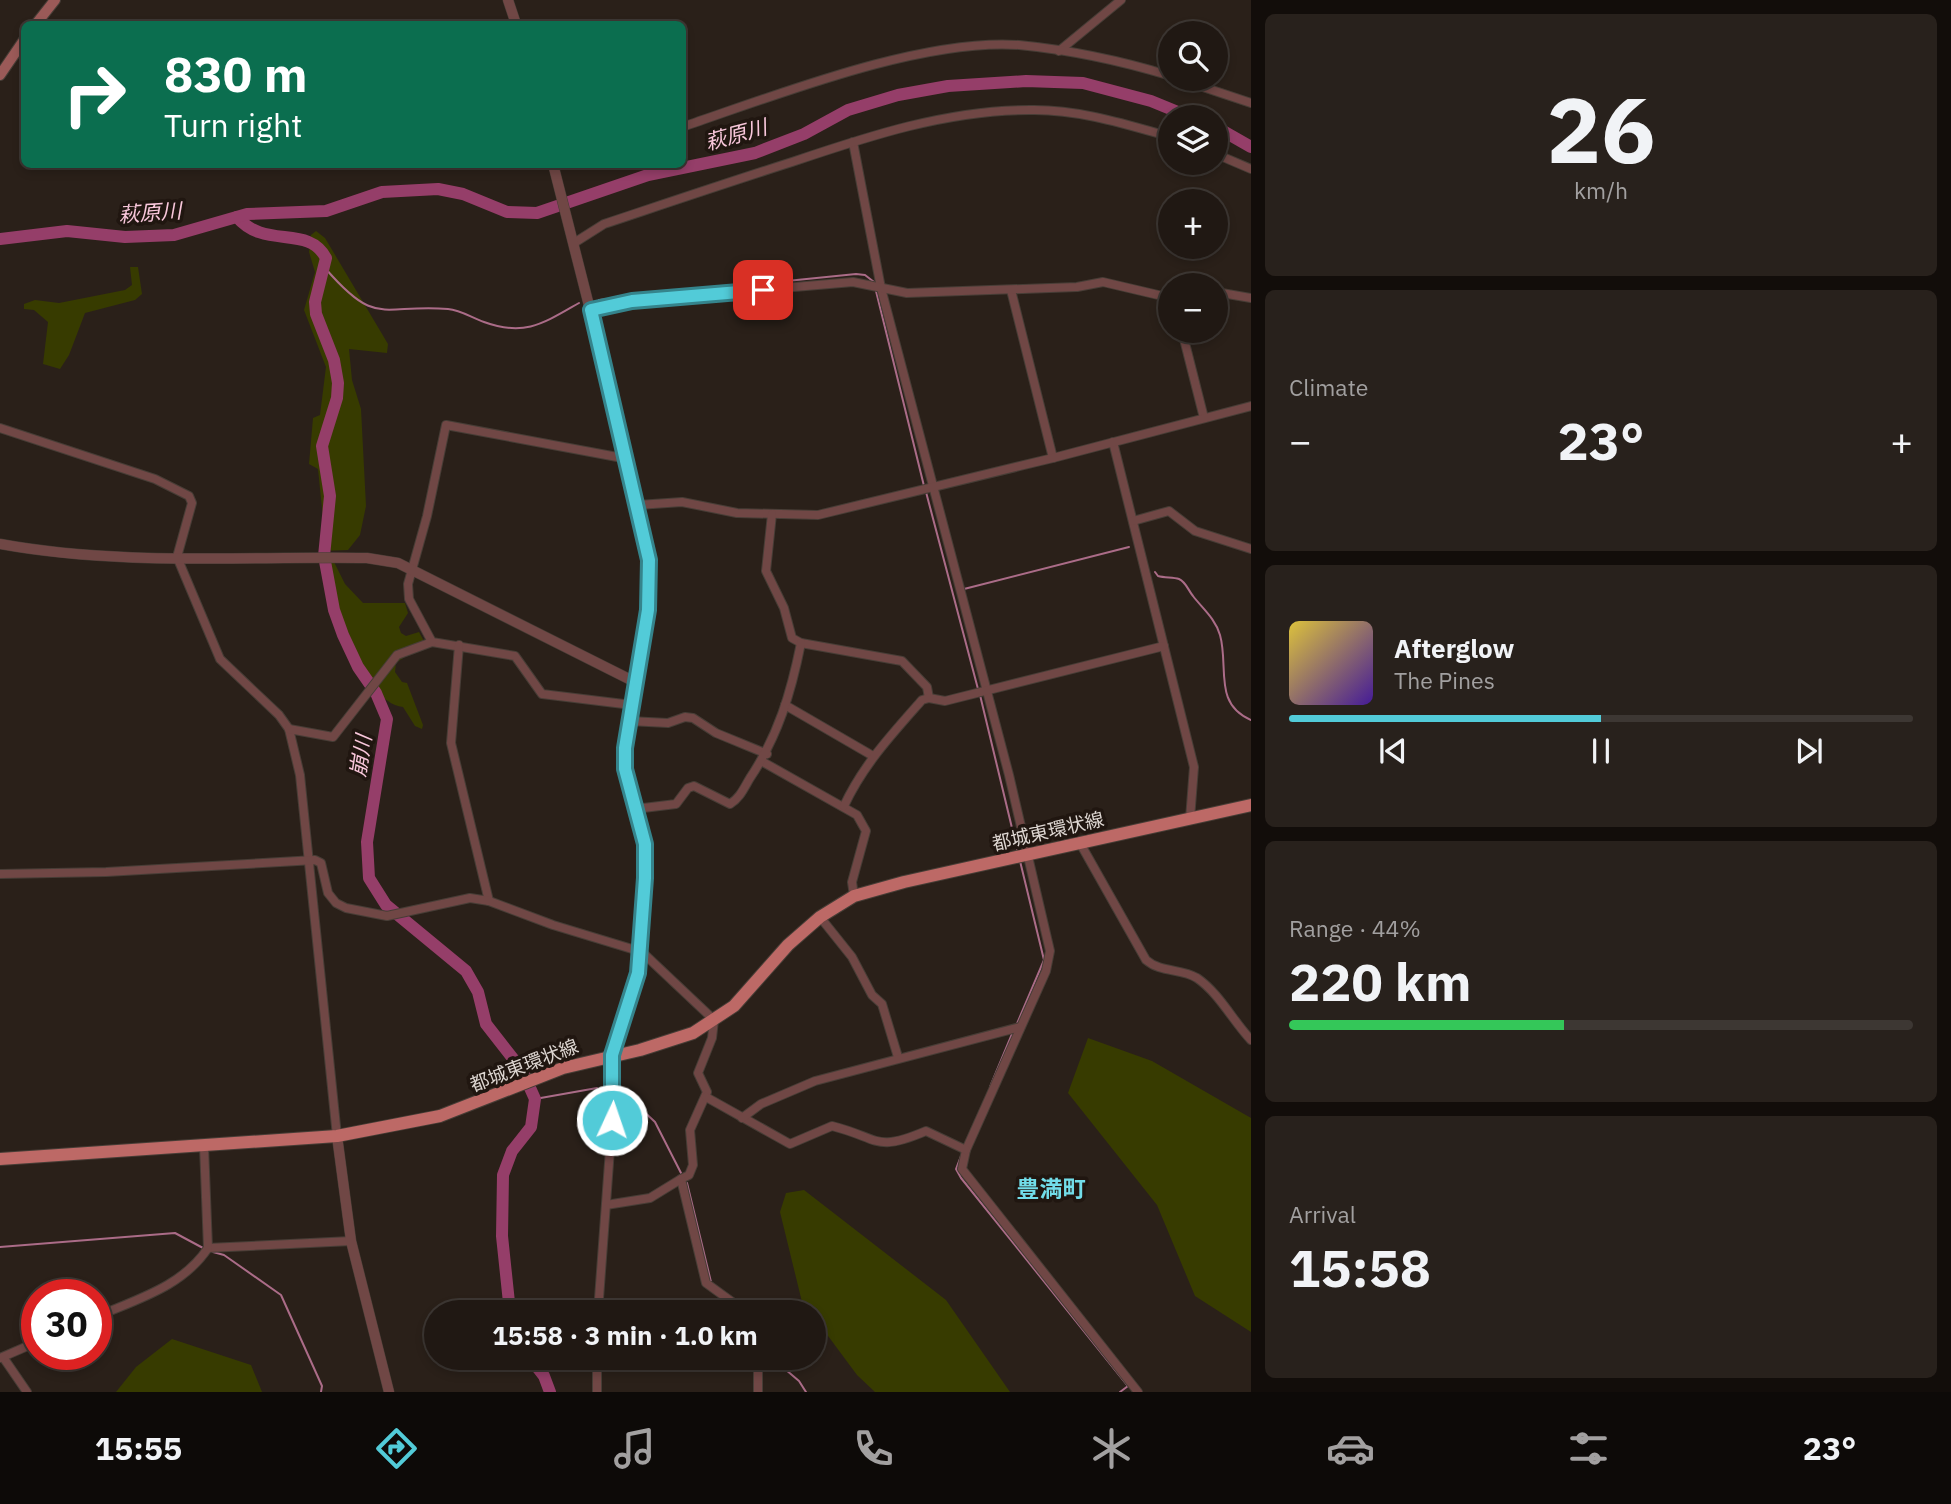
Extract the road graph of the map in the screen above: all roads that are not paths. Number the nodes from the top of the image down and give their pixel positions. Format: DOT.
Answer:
graph roads {
  1 [pos="55,0"];
  2 [pos="508,0"];
  3 [pos="1121,0"];
  4 [pos="38,21"];
  5 [pos="515,21"];
  6 [pos="21,44"];
  7 [pos="1059,51"];
  8 [pos="1158,72"];
  9 [pos="0,75"];
  10 [pos="1215,91"];
  11 [pos="1251,103"];
  12 [pos="686,126"];
  13 [pos="1158,133"];
  14 [pos="853,142"];
  15 [pos="1228,159"];
  16 [pos="554,168"];
  17 [pos="1251,169"];
  18 [pos="574,243"];
  19 [pos="881,288"];
  20 [pos="1011,290"];
  21 [pos="1228,294"];
  22 [pos="1158,295"];
  23 [pos="1251,298"];
  24 [pos="591,310"];
  25 [pos="1185,343"];
  26 [pos="1251,406"];
  27 [pos="1204,418"];
  28 [pos="0,428"];
  29 [pos="1113,442"];
  30 [pos="1053,458"];
  31 [pos="628,459"];
  32 [pos="933,488"];
  33 [pos="638,505"];
  34 [pos="772,514"];
  35 [pos="1133,522"];
  36 [pos="0,544"];
  37 [pos="1251,549"];
  38 [pos="177,557"];
  39 [pos="412,567"];
  40 [pos="432,642"];
  41 [pos="801,643"];
  42 [pos="458,645"];
  43 [pos="1164,646"];
  44 [pos="635,682"];
  45 [pos="981,693"];
  46 [pos="929,698"];
  47 [pos="632,705"];
  48 [pos="785,705"];
  49 [pos="629,721"];
  50 [pos="289,730"];
  51 [pos="873,756"];
  52 [pos="765,758"];
  53 [pos="1251,805"];
  54 [pos="844,806"];
  55 [pos="635,809"];
  56 [pos="1190,818"];
  57 [pos="1080,844"];
  58 [pos="1021,857"];
  59 [pos="310,861"];
  60 [pos="0,874"];
  61 [pos="854,896"];
  62 [pos="489,901"];
  63 [pos="820,917"];
  64 [pos="642,952"];
  65 [pos="714,1020"];
  66 [pos="1016,1027"];
  67 [pos="1251,1040"];
  68 [pos="612,1055"];
  69 [pos="898,1057"];
  70 [pos="706,1097"];
  71 [pos="742,1118"];
  72 [pos="337,1136"];
  73 [pos="204,1146"];
  74 [pos="963,1148"];
  75 [pos="0,1158"];
  76 [pos="681,1180"];
  77 [pos="606,1205"];
  78 [pos="351,1241"];
  79 [pos="208,1248"];
  80 [pos="599,1300"];
  81 [pos="730,1300"];
  82 [pos="112,1310"];
  83 [pos="21,1349"];
  84 [pos="1,1357"];
  85 [pos="597,1370"];
  86 [pos="758,1370"];
  87 [pos="1134,1390"];
  88 [pos="27,1392"];
  89 [pos="389,1392"];
  90 [pos="597,1392"];
  91 [pos="758,1392"];
  1 -- 4 [label="main road"];
  2 -- 5 [label="street"];
  3 -- 7 [label="street"];
  6 -- 9 [label="main road"];
  7 -- 8 [label="street"];
  7 -- 12 [label="street"];
  10 -- 11 [label="street"];
  13 -- 14 [label="street"];
  14 -- 18 [label="street"];
  14 -- 19 [label="street"];
  15 -- 17 [label="street"];
  16 -- 18 [label="street"];
  18 -- 24 [label="street"];
  19 -- 20 [label="street"];
  19 -- 24 [label="street"];
  19 -- 32 [label="street"];
  20 -- 22 [label="street"];
  20 -- 30 [label="street"];
  21 -- 23 [label="street"];
  24 -- 31 [label="street"];
  25 -- 27 [label="street"];
  26 -- 27 [label="street"];
  27 -- 29 [label="street"];
  28 -- 38 [label="street"];
  29 -- 30 [label="street"];
  29 -- 35 [label="street"];
  30 -- 32 [label="street"];
  31 -- 33 [label="street"];
  31 -- 39 [label="street"];
  32 -- 34 [label="street"];
  32 -- 45 [label="street"];
  33 -- 34 [label="street"];
  33 -- 44 [label="street"];
  34 -- 41 [label="street"];
  35 -- 37 [label="street"];
  35 -- 43 [label="street"];
  36 -- 38 [label="street"];
  38 -- 39 [label="street"];
  38 -- 50 [label="street"];
  39 -- 40 [label="street"];
  39 -- 44 [label="street"];
  40 -- 42 [label="street"];
  40 -- 50 [label="street"];
  41 -- 46 [label="street"];
  41 -- 48 [label="street"];
  42 -- 47 [label="street"];
  42 -- 62 [label="street"];
  43 -- 45 [label="street"];
  43 -- 56 [label="street"];
  44 -- 47 [label="street"];
  45 -- 46 [label="street"];
  45 -- 58 [label="street"];
  46 -- 51 [label="street"];
  47 -- 49 [label="street"];
  48 -- 51 [label="street"];
  48 -- 52 [label="street"];
  49 -- 52 [label="street"];
  49 -- 55 [label="street"];
  50 -- 59 [label="street"];
  51 -- 54 [label="street"];
  52 -- 54 [label="street"];
  52 -- 55 [label="street"];
  53 -- 56 [label="main road, 都城東環状線"];
  54 -- 61 [label="street"];
  55 -- 64 [label="street"];
  56 -- 57 [label="main road, 都城東環状線"];
  57 -- 58 [label="main road, 都城東環状線"];
  57 -- 67 [label="street"];
  58 -- 61 [label="main road, 都城東環状線"];
  58 -- 66 [label="street"];
  59 -- 60 [label="street"];
  59 -- 62 [label="street"];
  59 -- 72 [label="street"];
  61 -- 63 [label="main road, 都城東環状線"];
  62 -- 64 [label="street"];
  63 -- 65 [label="main road, 都城東環状線"];
  63 -- 69 [label="street"];
  64 -- 65 [label="street"];
  64 -- 68 [label="street"];
  65 -- 68 [label="main road, 都城東環状線"];
  65 -- 70 [label="street"];
  66 -- 69 [label="street"];
  66 -- 74 [label="street"];
  68 -- 72 [label="main road, 都城東環状線"];
  68 -- 77 [label="street"];
  69 -- 71 [label="street"];
  70 -- 71 [label="street"];
  70 -- 76 [label="street"];
  71 -- 74 [label="street"];
  72 -- 73 [label="main road, 都城東環状線"];
  72 -- 78 [label="street"];
  73 -- 75 [label="main road, 都城東環状線"];
  73 -- 79 [label="street"];
  74 -- 87 [label="street"];
  76 -- 77 [label="street"];
  76 -- 81 [label="street"];
  77 -- 80 [label="street"];
  78 -- 79 [label="street"];
  78 -- 89 [label="street"];
  79 -- 82 [label="street"];
  83 -- 84 [label="street"];
  84 -- 88 [label="street"];
  85 -- 90 [label="street"];
  86 -- 91 [label="street"];
}
